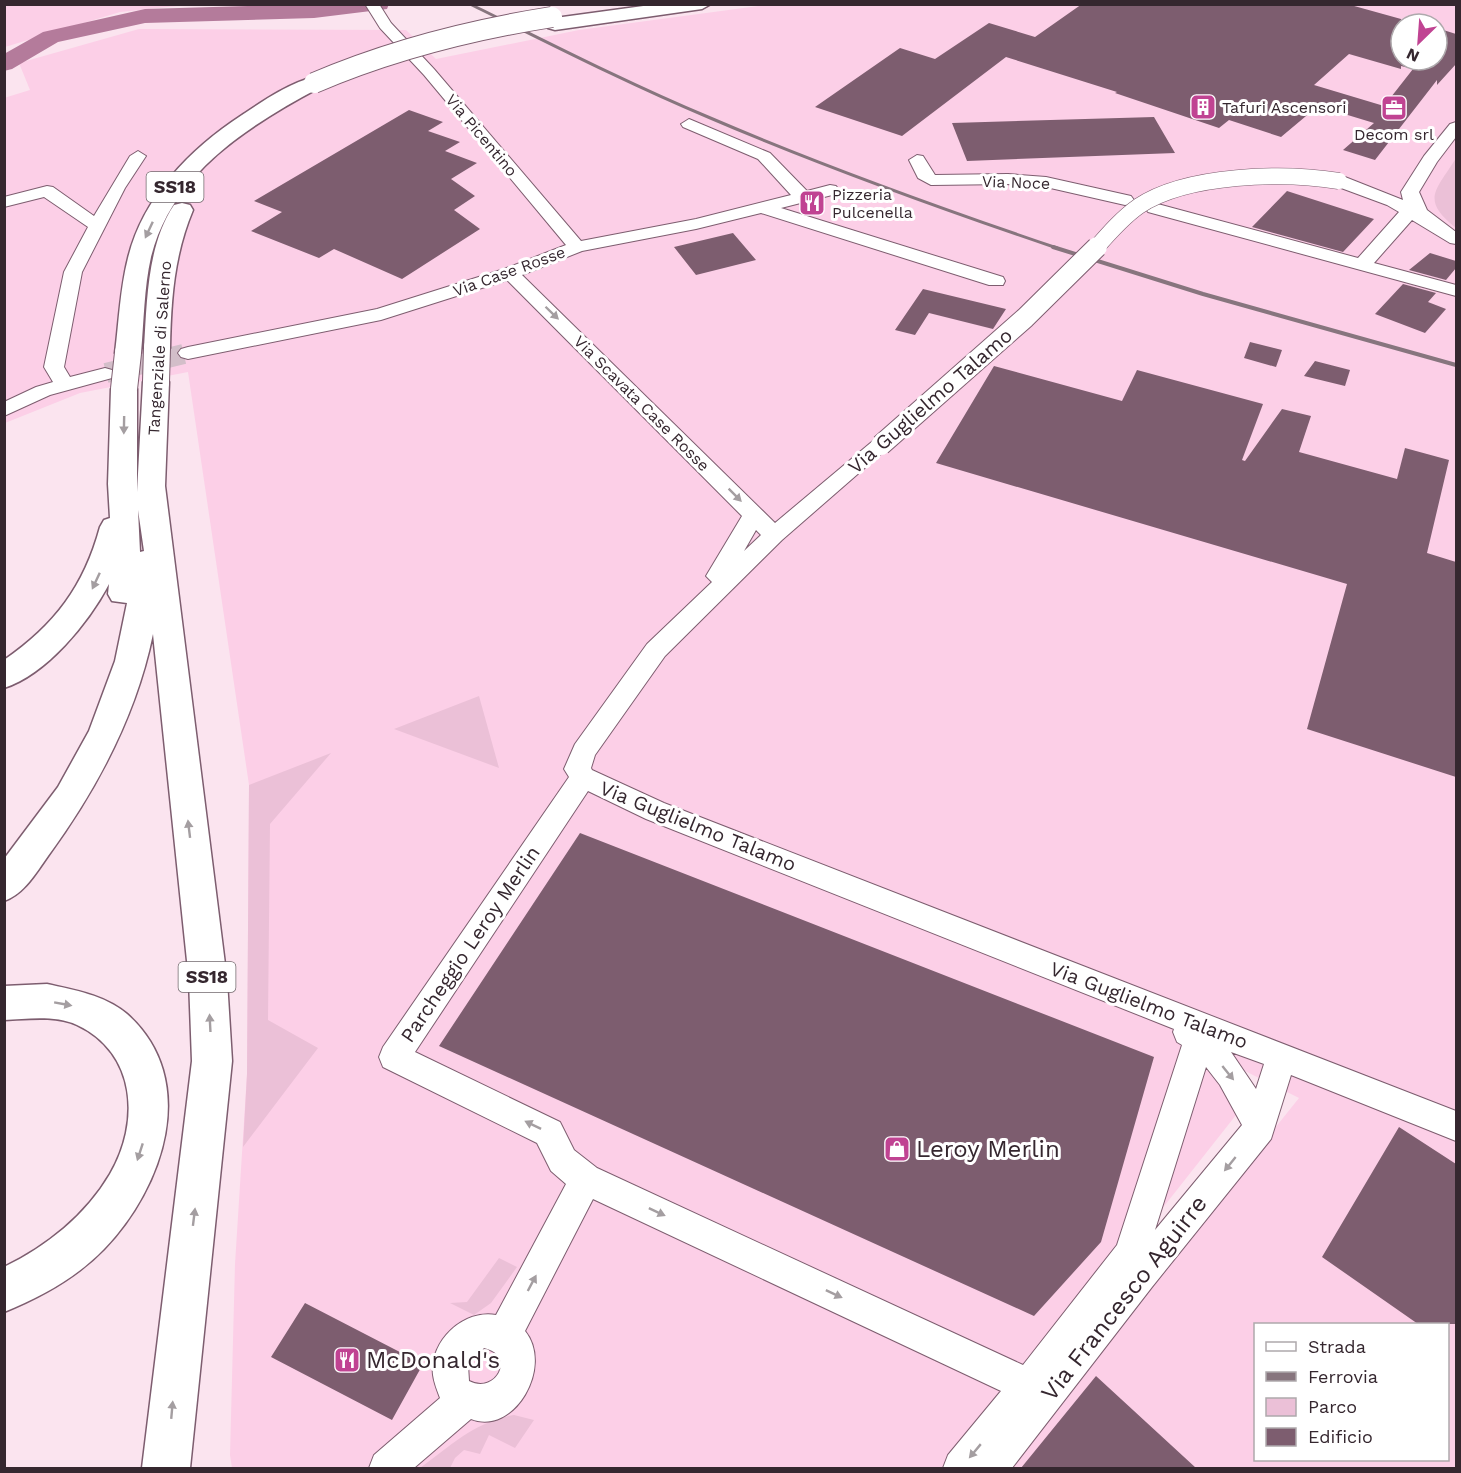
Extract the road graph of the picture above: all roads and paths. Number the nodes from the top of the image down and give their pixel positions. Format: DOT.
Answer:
graph roads {
  1 [pos="372,4"];
  2 [pos="644,4"];
  3 [pos="702,4"];
  4 [pos="553,21"];
  5 [pos="320,86"];
  6 [pos="689,124"];
  7 [pos="1456,127"];
  8 [pos="138,156"];
  9 [pos="917,160"];
  10 [pos="1413,187"];
  11 [pos="1374,188"];
  12 [pos="830,190"];
  13 [pos="803,197"];
  14 [pos="1125,200"];
  15 [pos="4,202"];
  16 [pos="761,207"];
  17 [pos="1154,208"];
  18 [pos="1410,211"];
  19 [pos="97,226"];
  20 [pos="1434,226"];
  21 [pos="1456,239"];
  22 [pos="577,246"];
  23 [pos="1362,265"];
  24 [pos="510,273"];
  25 [pos="996,281"];
  26 [pos="1456,291"];
  27 [pos="188,353"];
  28 [pos="115,381"];
  29 [pos="64,384"];
  30 [pos="4,410"];
  31 [pos="137,485"];
  32 [pos="754,514"];
  33 [pos="774,535"];
  34 [pos="702,604"];
  35 [pos="4,676"];
  36 [pos="583,777"];
  37 [pos="4,856"];
  38 [pos="4,886"];
  39 [pos="4,1004"];
  40 [pos="1201,1032"];
  41 [pos="1281,1057"];
  42 [pos="1456,1126"];
  43 [pos="1260,1128"];
  44 [pos="586,1179"];
  45 [pos="4,1290"];
  46 [pos="505,1335"];
  47 [pos="1037,1390"];
  48 [pos="465,1400"];
  49 [pos="166,1468"];
  50 [pos="387,1468"];
  51 [pos="961,1468"];
  52 [pos="989,1468"];
  1 -- 22 [label="street, Via Picentino"];
  2 -- 4 [label="highway, Tangenziale di Salerno / SS18"];
  3 -- 4 [label="highway, Tangenziale di Salerno / SS18"];
  4 -- 5 [label="highway, Tangenziale di Salerno / SS18"];
  5 -- 28 [label="highway, Tangenziale di Salerno / SS18, one-way, bridge"];
  5 -- 31 [label="highway, Tangenziale di Salerno / SS18, bridge"];
  6 -- 13 [label="street"];
  7 -- 10 [label="street"];
  8 -- 19 [label="street"];
  9 -- 14 [label="street, Via Noce"];
  10 -- 11 [label="street"];
  10 -- 20 [label="street"];
  11 -- 18 [label="street"];
  11 -- 33 [label="street, Via Guglielmo Talamo, bridge"];
  12 -- 13 [label="street, Via Case Rosse"];
  13 -- 16 [label="street, Via Case Rosse"];
  15 -- 19 [label="street"];
  16 -- 22 [label="street, Via Case Rosse"];
  16 -- 25 [label="street"];
  17 -- 23 [label="street"];
  18 -- 20 [label="street"];
  18 -- 23 [label="street"];
  19 -- 29 [label="street"];
  20 -- 21 [label="street"];
  22 -- 24 [label="street, Via Case Rosse"];
  23 -- 26 [label="street"];
  24 -- 27 [label="street, Via Case Rosse"];
  24 -- 32 [label="street, Via Scavata Case Rosse, one-way"];
  28 -- 29 [label="street"];
  28 -- 31 [label="highway, Tangenziale di Salerno / SS18, one-way"];
  29 -- 30 [label="street"];
  31 -- 35 [label="highway, SS18, one-way"];
  31 -- 37 [label="highway, Tangenziale di Salerno / SS18"];
  31 -- 38 [label="highway, Tangenziale di Salerno / SS18"];
  49 -- 31 [label="highway, SS18, one-way"];
  32 -- 33 [label="street, Via Scavata Case Rosse"];
  32 -- 34 [label="street"];
  33 -- 34 [label="street, Via Guglielmo Talamo"];
  34 -- 36 [label="street, Via Guglielmo Talamo"];
  36 -- 40 [label="street, Via Guglielmo Talamo"];
  44 -- 36 [label="street, Parcheggio Leroy Merlin, one-way"];
  39 -- 45 [label="highway, one-way"];
  40 -- 41 [label="street, Via Guglielmo Talamo"];
  40 -- 43 [label="street, one-way"];
  40 -- 47 [label="street"];
  41 -- 42 [label="street, Via Guglielmo Talamo"];
  41 -- 43 [label="street, Via Francesco Aguirre"];
  43 -- 47 [label="street, Via Francesco Aguirre, one-way"];
  46 -- 44 [label="street, one-way"];
  44 -- 47 [label="street, one-way"];
  46 -- 48 [label="street"];
  46 -- 48 [label="street"];
  47 -- 51 [label="street, one-way"];
  47 -- 52 [label="street, Via Francesco Aguirre"];
  48 -- 50 [label="street"];
}
